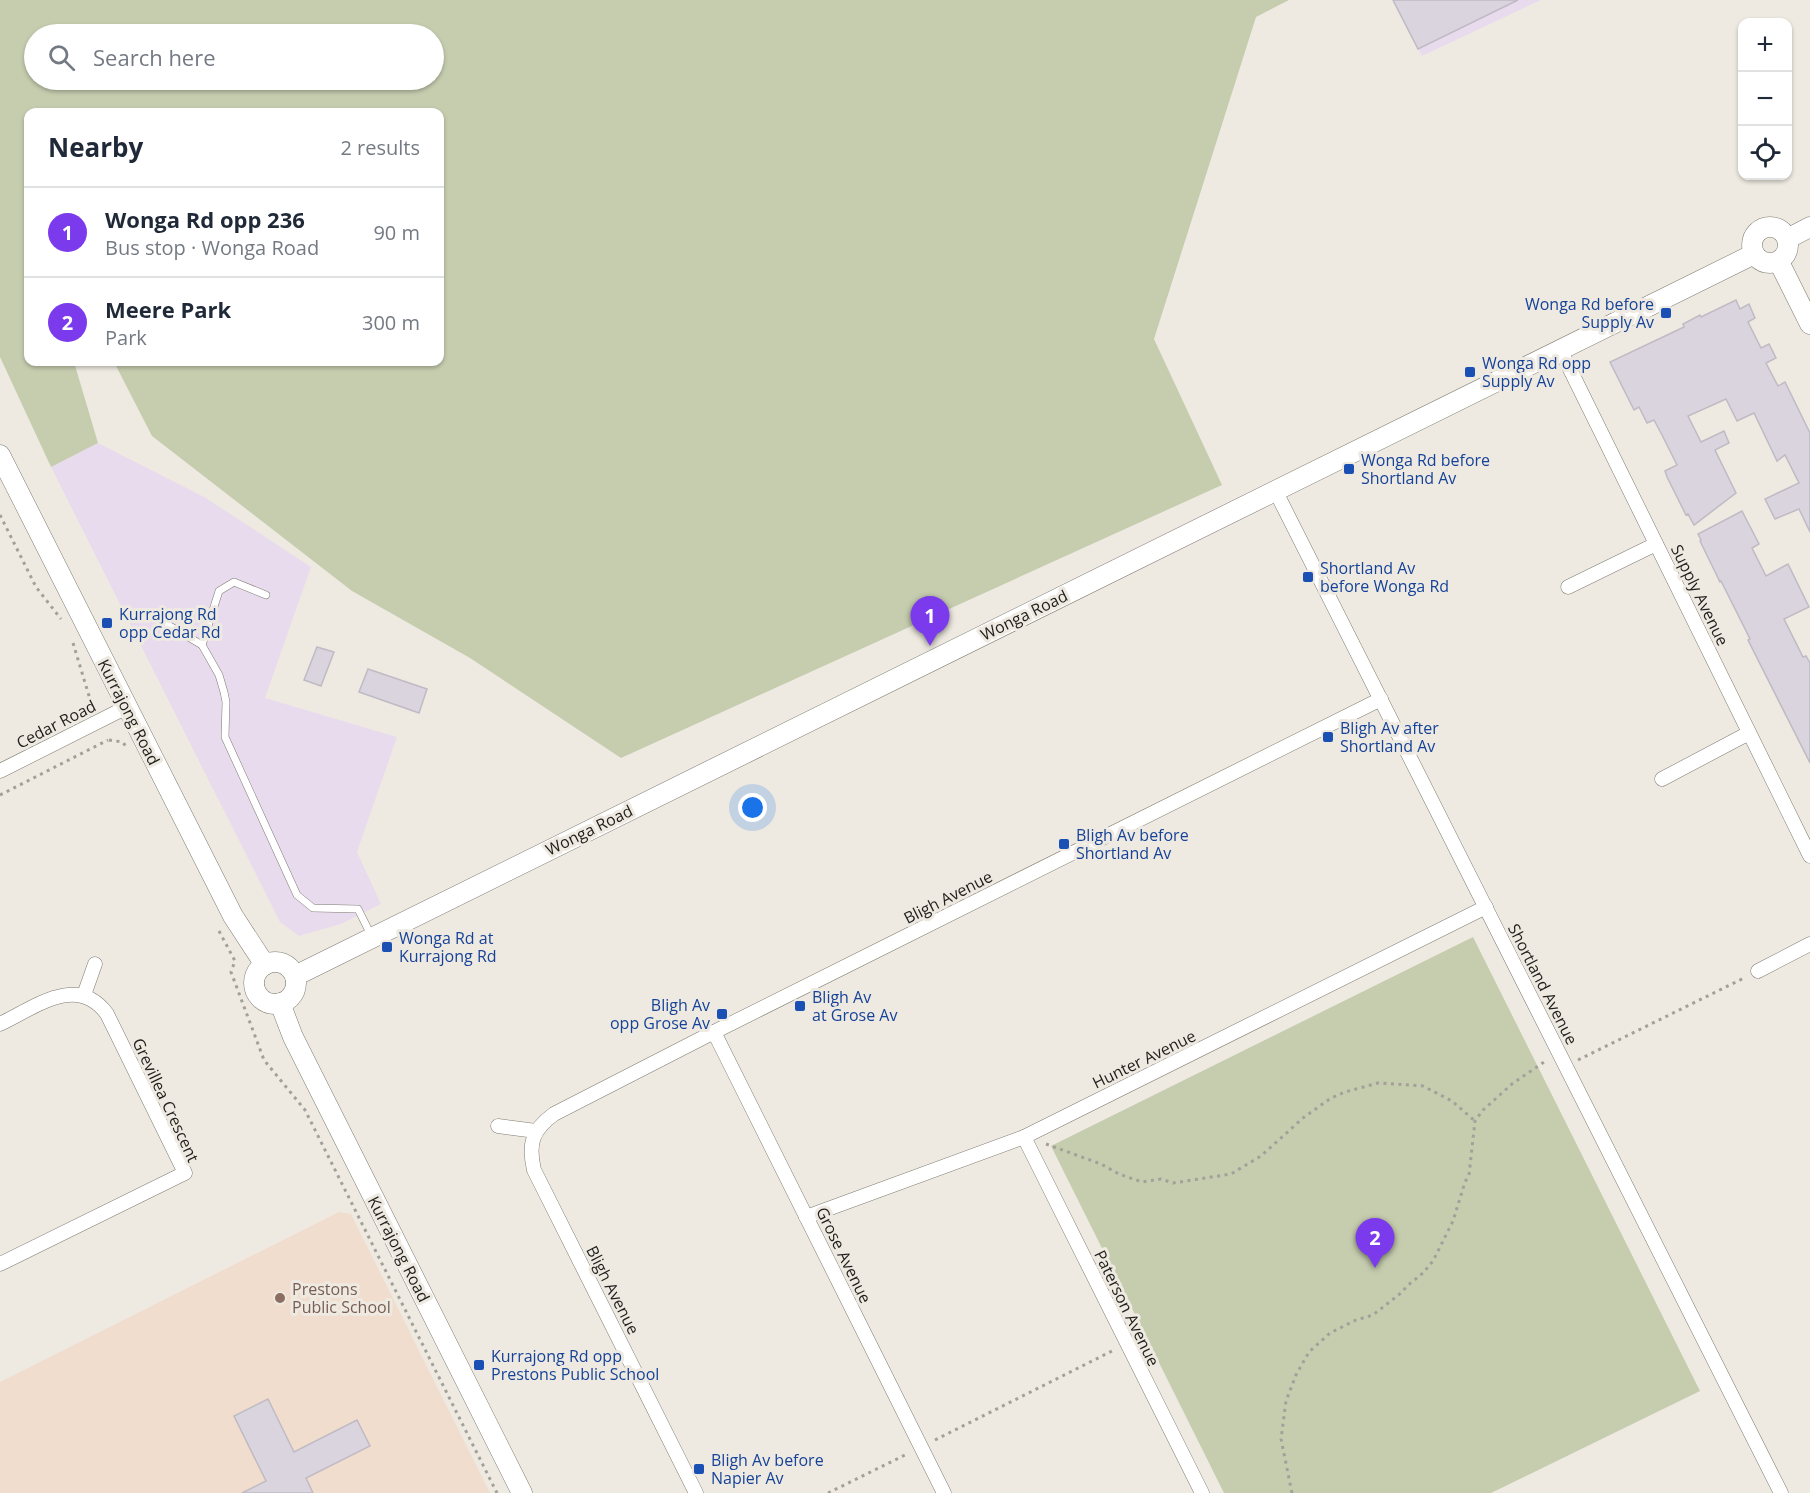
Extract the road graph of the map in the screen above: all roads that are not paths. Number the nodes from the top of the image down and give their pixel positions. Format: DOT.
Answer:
graph roads {
  1 [pos="1810,227"];
  2 [pos="1787,239"];
  3 [pos="1754,254"];
  4 [pos="1779,262"];
  5 [pos="1810,324"];
  6 [pos="1560,349"];
  7 [pos="0,455"];
  8 [pos="1275,490"];
  9 [pos="1656,544"];
  10 [pos="1568,587"];
  11 [pos="266,595"];
  12 [pos="161,615"];
  13 [pos="202,645"];
  14 [pos="1381,699"];
  15 [pos="127,707"];
  16 [pos="1749,734"];
  17 [pos="0,771"];
  18 [pos="1662,779"];
  19 [pos="1810,856"];
  20 [pos="1486,907"];
  21 [pos="373,937"];
  22 [pos="1810,944"];
  23 [pos="95,964"];
  24 [pos="265,964"];
  25 [pos="1758,971"];
  26 [pos="295,976"];
  27 [pos="84,995"];
  28 [pos="280,1003"];
  29 [pos="0,1024"];
  30 [pos="714,1032"];
  31 [pos="498,1126"];
  32 [pos="536,1131"];
  33 [pos="1024,1137"];
  34 [pos="806,1216"];
  35 [pos="0,1264"];
  36 [pos="522,1493"];
  37 [pos="696,1493"];
  38 [pos="944,1493"];
  39 [pos="1202,1493"];
  40 [pos="1781,1493"];
  1 -- 2 [label="street"];
  2 -- 3 [label="street"];
  2 -- 4 [label="street"];
  3 -- 4 [label="street"];
  3 -- 6 [label="street, Wonga Road"];
  4 -- 5 [label="street"];
  6 -- 8 [label="street, Wonga Road"];
  6 -- 9 [label="street, Supply Avenue"];
  7 -- 15 [label="street, Kurrajong Road"];
  8 -- 14 [label="street, Shortland Avenue"];
  8 -- 21 [label="street, Wonga Road"];
  9 -- 10 [label="street"];
  9 -- 16 [label="street, Supply Avenue"];
  11 -- 13 [label="lane"];
  12 -- 13 [label="lane"];
  13 -- 21 [label="lane"];
  14 -- 20 [label="street, Shortland Avenue"];
  14 -- 30 [label="street, Bligh Avenue"];
  15 -- 17 [label="street, Cedar Road"];
  15 -- 24 [label="street, Kurrajong Road"];
  16 -- 18 [label="street"];
  16 -- 19 [label="street, Supply Avenue"];
  20 -- 33 [label="street, Hunter Avenue"];
  20 -- 40 [label="street, Shortland Avenue"];
  21 -- 26 [label="street, Wonga Road"];
  22 -- 25 [label="street"];
  23 -- 27 [label="street"];
  24 -- 26 [label="street"];
  24 -- 28 [label="street"];
  26 -- 28 [label="street"];
  27 -- 29 [label="street"];
  27 -- 35 [label="street, Grevillea Crescent"];
  28 -- 36 [label="street, Kurrajong Road"];
  30 -- 32 [label="street, Bligh Avenue"];
  30 -- 34 [label="street, Grose Avenue"];
  31 -- 32 [label="street"];
  32 -- 37 [label="street, Bligh Avenue"];
  33 -- 34 [label="street, Hunter Avenue"];
  33 -- 39 [label="street, Paterson Avenue"];
  34 -- 38 [label="street, Grose Avenue"];
}
